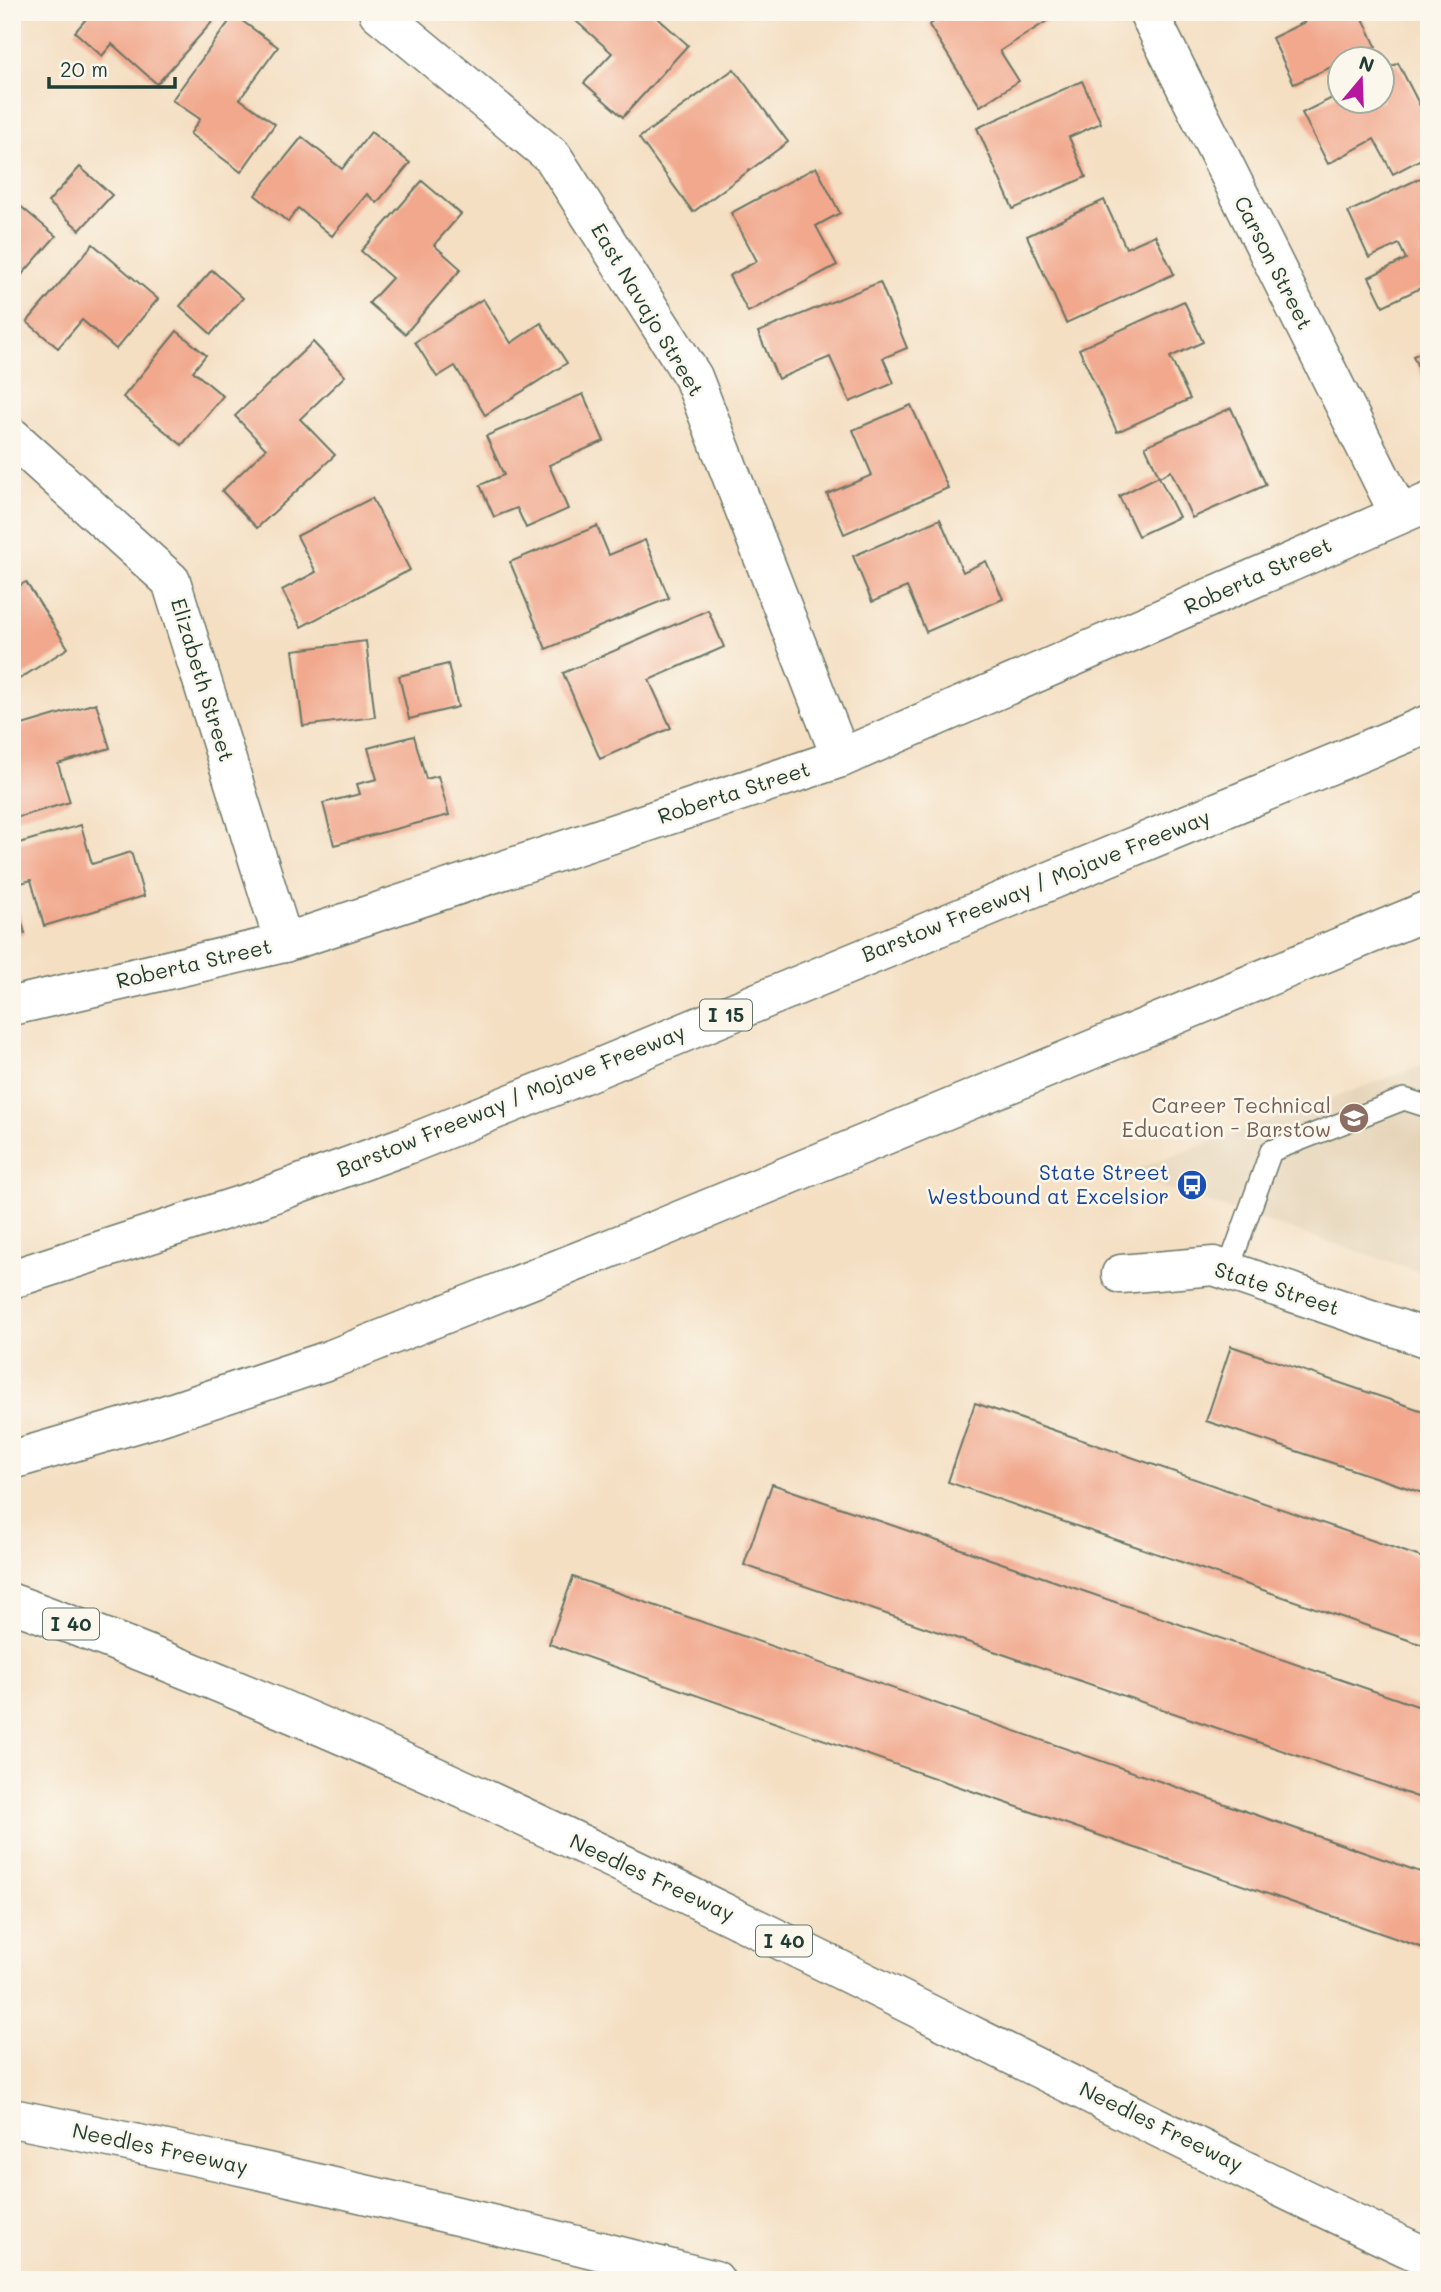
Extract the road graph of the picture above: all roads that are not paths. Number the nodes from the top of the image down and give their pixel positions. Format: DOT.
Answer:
graph roads {
  1 [pos="378,12"];
  2 [pos="1148,12"];
  3 [pos="12,438"];
  4 [pos="1414,508"];
  5 [pos="1429,724"];
  6 [pos="841,758"];
  7 [pos="1429,910"];
  8 [pos="284,943"];
  9 [pos="12,1006"];
  10 [pos="1429,1107"];
  11 [pos="1228,1270"];
  12 [pos="1121,1274"];
  13 [pos="12,1279"];
  14 [pos="1429,1339"];
  15 [pos="12,1460"];
  16 [pos="12,1603"];
  17 [pos="12,2119"];
  18 [pos="1429,2258"];
  19 [pos="715,2280"];
  1 -- 6 [label="main road, East Navajo Street"];
  2 -- 4 [label="main road, Carson Street"];
  3 -- 8 [label="main road, Elizabeth Street"];
  4 -- 6 [label="main road, Roberta Street"];
  5 -- 13 [label="main road, Barstow Freeway / Mojave Freeway / I 15"];
  6 -- 8 [label="main road, Roberta Street"];
  7 -- 15 [label="main road"];
  8 -- 9 [label="main road, Roberta Street"];
  10 -- 11 [label="lane"];
  11 -- 12 [label="main road, State Street"];
  11 -- 14 [label="main road, State Street"];
  16 -- 18 [label="main road, Needles Freeway / I 40"];
  17 -- 19 [label="main road, Needles Freeway"];
}
